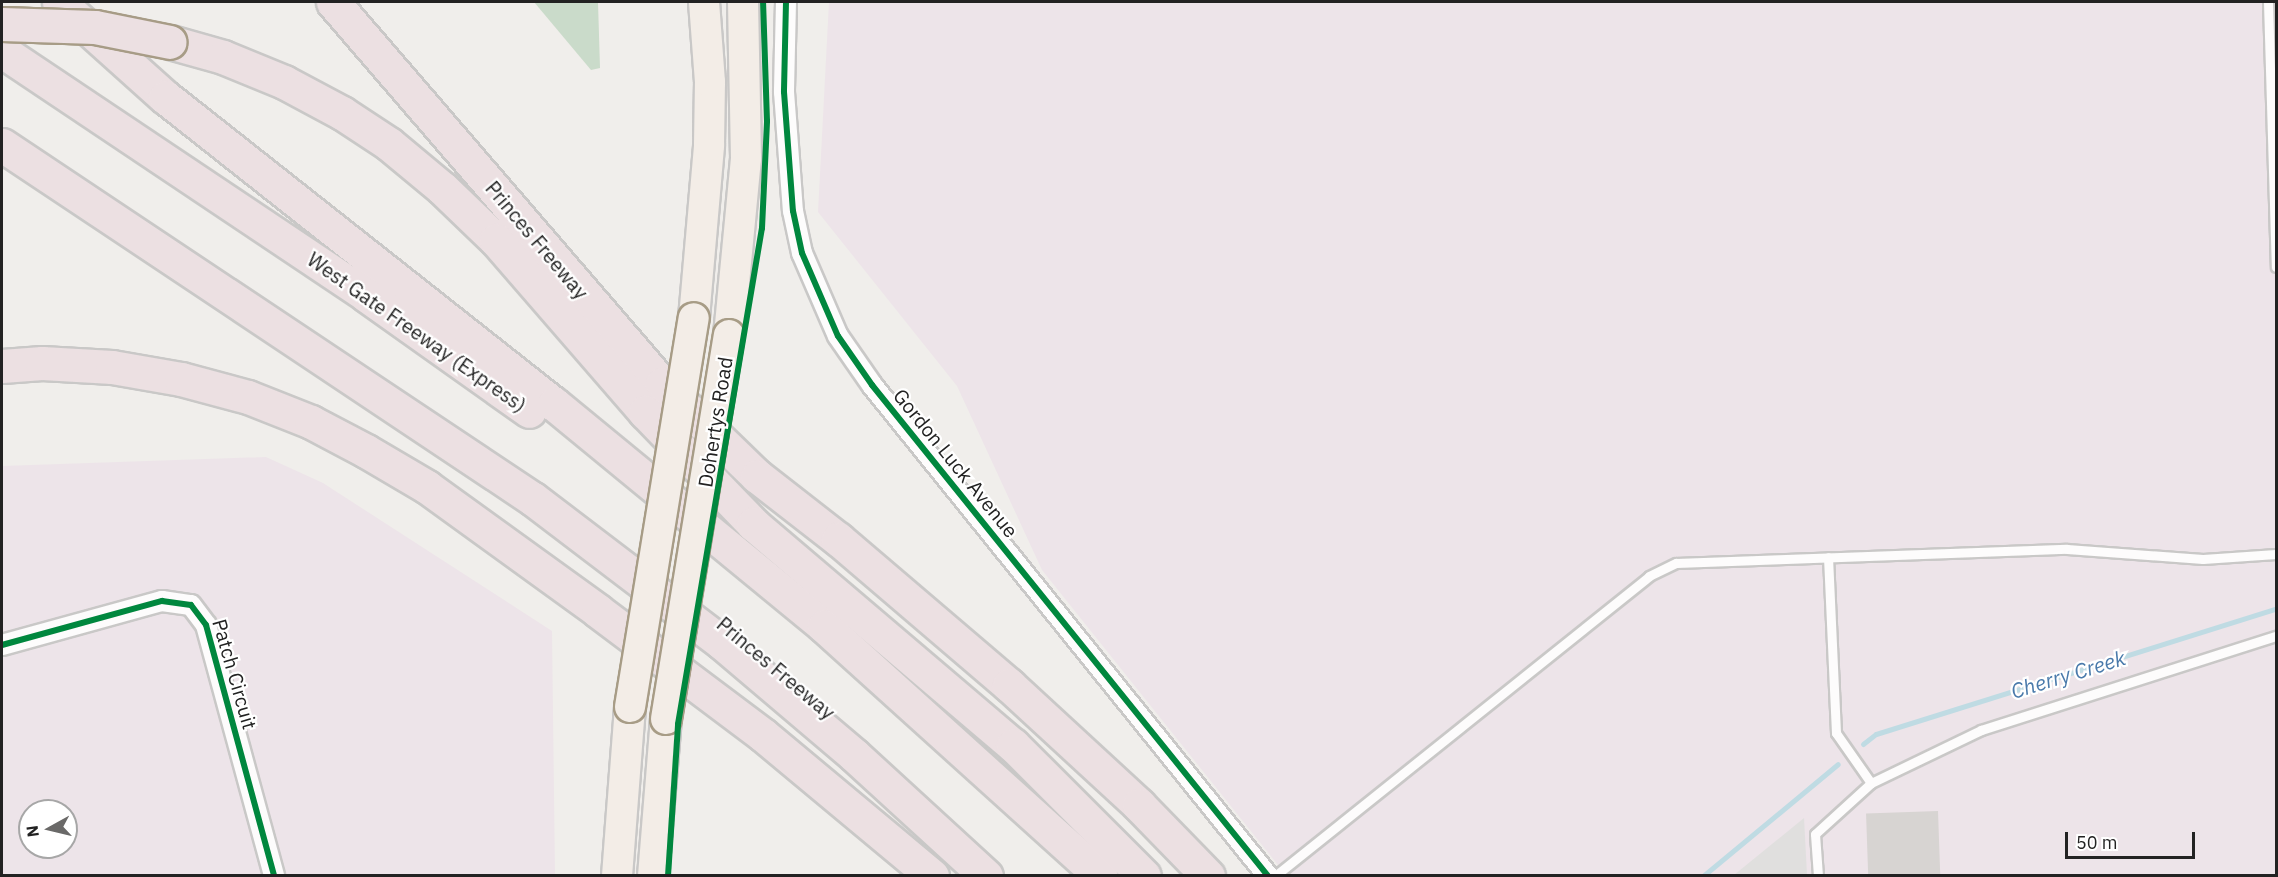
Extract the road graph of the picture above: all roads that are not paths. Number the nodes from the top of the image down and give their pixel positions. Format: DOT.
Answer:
graph roads {
  1 [pos="59,2"];
  2 [pos="333,2"];
  3 [pos="704,2"];
  4 [pos="743,2"];
  5 [pos="786,2"];
  6 [pos="2268,2"];
  7 [pos="2,24"];
  8 [pos="2,51"];
  9 [pos="2,143"];
  10 [pos="2277,267"];
  11 [pos="2,366"];
  12 [pos="2277,554"];
  13 [pos="1828,557"];
  14 [pos="824,626"];
  15 [pos="2277,636"];
  16 [pos="2,645"];
  17 [pos="1871,783"];
  18 [pos="274,876"];
  19 [pos="617,876"];
  20 [pos="653,876"];
  21 [pos="932,876"];
  22 [pos="986,876"];
  23 [pos="1101,876"];
  24 [pos="1144,876"];
  25 [pos="1208,876"];
  26 [pos="1268,876"];
  27 [pos="1275,876"];
  28 [pos="1818,876"];
  1 -- 14 [label="highway"];
  2 -- 25 [label="highway, Princes Freeway"];
  3 -- 19 [label="main road, Dohertys Road, bridge"];
  4 -- 20 [label="main road, Dohertys Road, bridge"];
  5 -- 26 [label="street, Gordon Luck Avenue"];
  6 -- 10 [label="lane"];
  7 -- 24 [label="highway, bridge"];
  8 -- 14 [label="highway, West Gate Freeway (Express)"];
  9 -- 22 [label="highway, Princes Freeway"];
  11 -- 21 [label="highway"];
  12 -- 13 [label="lane"];
  13 -- 17 [label="lane"];
  13 -- 27 [label="lane"];
  14 -- 23 [label="highway"];
  15 -- 17 [label="lane"];
  16 -- 18 [label="street, Patch Circuit"];
  17 -- 28 [label="lane"];
}
